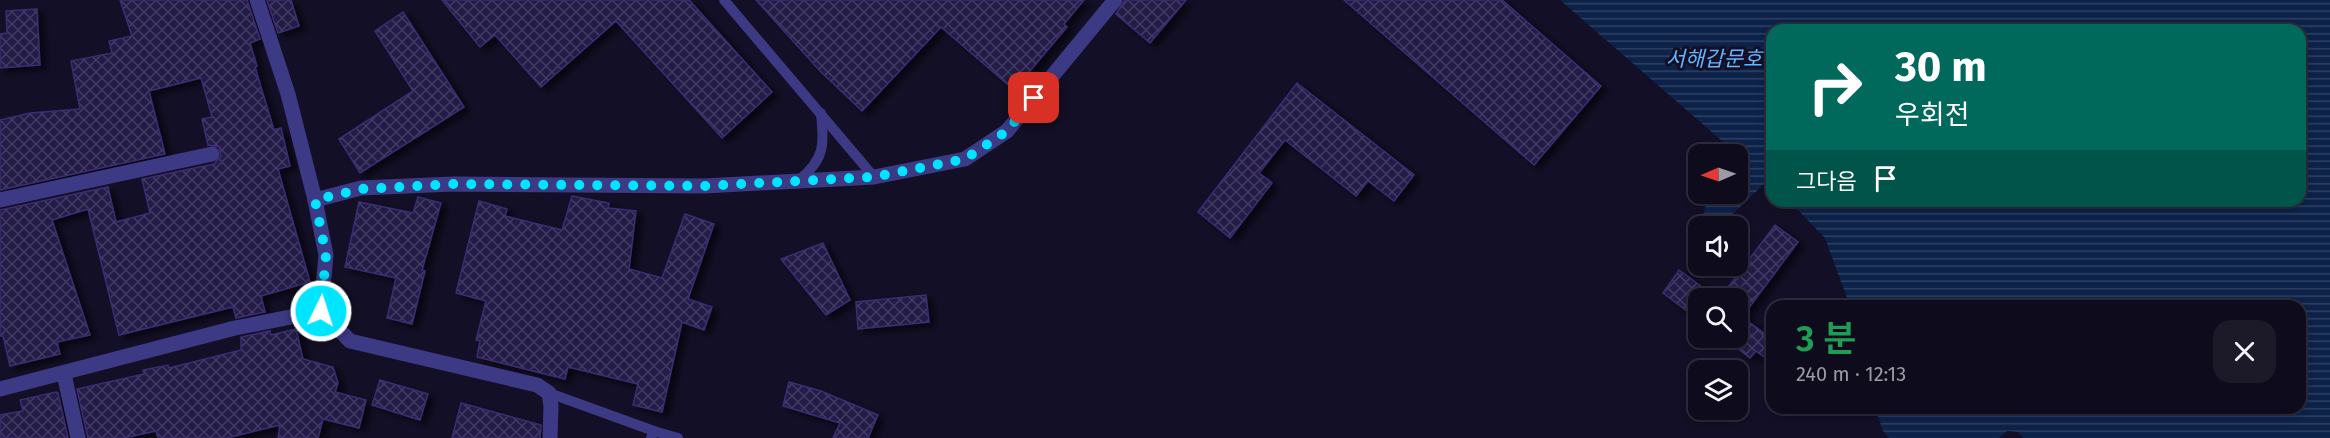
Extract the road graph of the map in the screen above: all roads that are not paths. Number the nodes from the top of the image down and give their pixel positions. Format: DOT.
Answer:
graph roads {
  1 [pos="257,0"];
  2 [pos="724,0"];
  3 [pos="1115,0"];
  4 [pos="821,113"];
  5 [pos="212,154"];
  6 [pos="874,177"];
  7 [pos="798,181"];
  8 [pos="0,200"];
  9 [pos="315,200"];
  10 [pos="321,311"];
  11 [pos="64,374"];
  12 [pos="0,389"];
  13 [pos="549,393"];
  14 [pos="653,434"];
  15 [pos="78,438"];
  16 [pos="550,438"];
  17 [pos="678,438"];
  1 -- 9 [label="street"];
  2 -- 4 [label="lane"];
  3 -- 6 [label="street"];
  4 -- 6 [label="lane"];
  4 -- 7 [label="lane"];
  5 -- 8 [label="street"];
  6 -- 7 [label="street"];
  7 -- 9 [label="street"];
  9 -- 10 [label="street"];
  10 -- 11 [label="street"];
  10 -- 13 [label="street"];
  11 -- 12 [label="street"];
  11 -- 15 [label="street"];
  13 -- 14 [label="lane"];
  13 -- 16 [label="street"];
  14 -- 17 [label="lane"];
}
